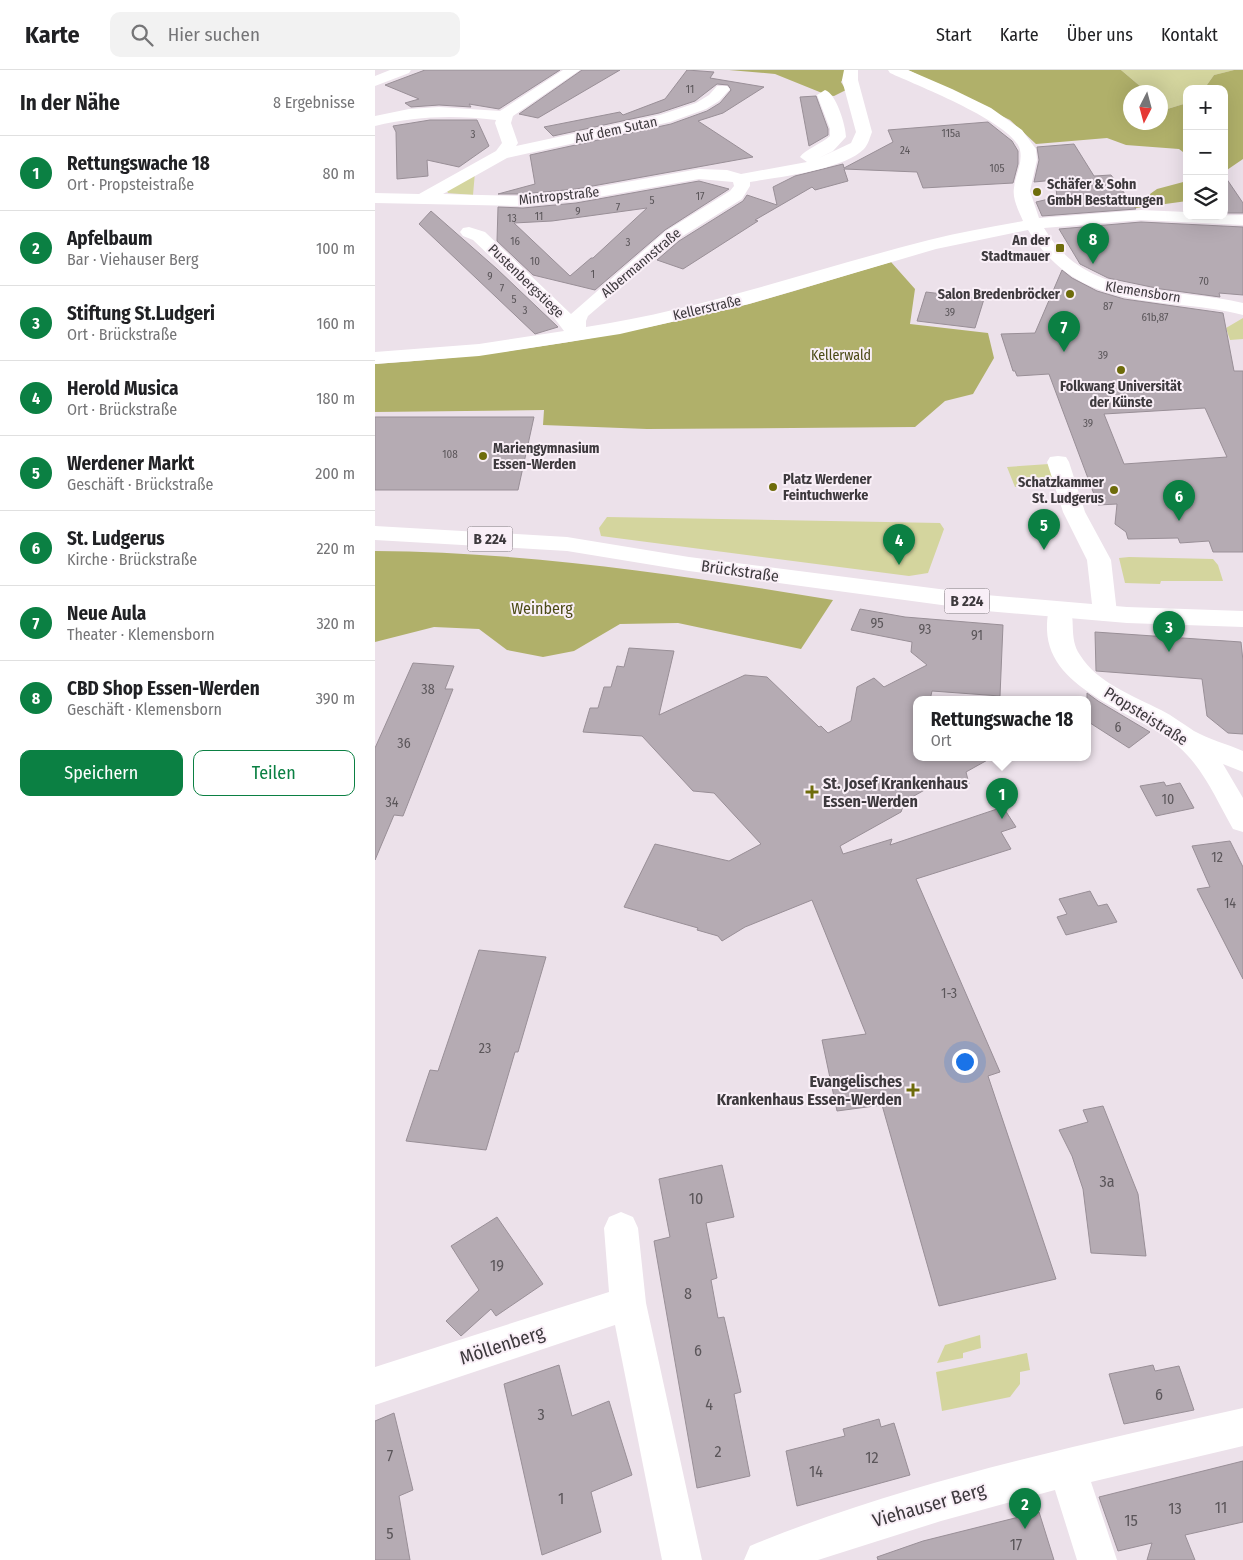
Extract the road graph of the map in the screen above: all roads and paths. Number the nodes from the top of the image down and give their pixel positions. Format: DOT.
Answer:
graph roads {
  1 [pos="404,70"];
  2 [pos="573,70"];
  3 [pos="851,70"];
  4 [pos="895,70"];
  5 [pos="375,81"];
  6 [pos="722,89"];
  7 [pos="825,95"];
  8 [pos="504,116"];
  9 [pos="375,121"];
  10 [pos="502,154"];
  11 [pos="765,173"];
  12 [pos="741,178"];
  13 [pos="375,198"];
  14 [pos="424,198"];
  15 [pos="1243,220"];
  16 [pos="1032,224"];
  17 [pos="469,232"];
  18 [pos="1243,309"];
  19 [pos="577,335"];
  20 [pos="375,358"];
  21 [pos="1058,462"];
  22 [pos="375,533"];
  23 [pos="1060,610"];
  24 [pos="1105,613"];
  25 [pos="1243,619"];
  26 [pos="1186,738"];
  27 [pos="1243,762"];
  28 [pos="1243,822"];
  29 [pos="621,1228"];
  30 [pos="628,1303"];
  31 [pos="375,1386"];
  32 [pos="1243,1427"];
  33 [pos="1067,1468"];
  34 [pos="682,1560"];
  35 [pos="764,1560"];
  36 [pos="1097,1560"];
  1 -- 5 [label="street"];
  2 -- 8 [label="street"];
  3 -- 11 [label="street"];
  4 -- 16 [label="street, Klemensborn"];
  6 -- 10 [label="street, Auf dem Sutan"];
  7 -- 11 [label="street"];
  8 -- 9 [label="street"];
  8 -- 10 [label="street"];
  10 -- 14 [label="street, Auf dem Sutan"];
  11 -- 12 [label="street"];
  12 -- 14 [label="street, Mintropstraße"];
  12 -- 19 [label="street, Albermannstraße"];
  13 -- 14 [label="street, Mintropstraße"];
  15 -- 16 [label="street"];
  16 -- 18 [label="street, Klemensborn"];
  16 -- 19 [label="street, Kellerstraße"];
  17 -- 19 [label="street, Pustenbergstiege"];
  19 -- 20 [label="street, Kellerstraße"];
  21 -- 24 [label="street"];
  22 -- 23 [label="street, Brückstraße / B 224"];
  23 -- 24 [label="street, Brückstraße / B 224"];
  23 -- 26 [label="street, Propsteistraße"];
  24 -- 25 [label="street, Brückstraße / B 224"];
  26 -- 27 [label="street"];
  26 -- 28 [label="street, Propsteistraße"];
  29 -- 30 [label="street"];
  30 -- 31 [label="street, Möllenberg"];
  30 -- 34 [label="street"];
  32 -- 33 [label="street, Viehauser Berg"];
  33 -- 35 [label="street, Viehauser Berg"];
  33 -- 36 [label="street"];
}
